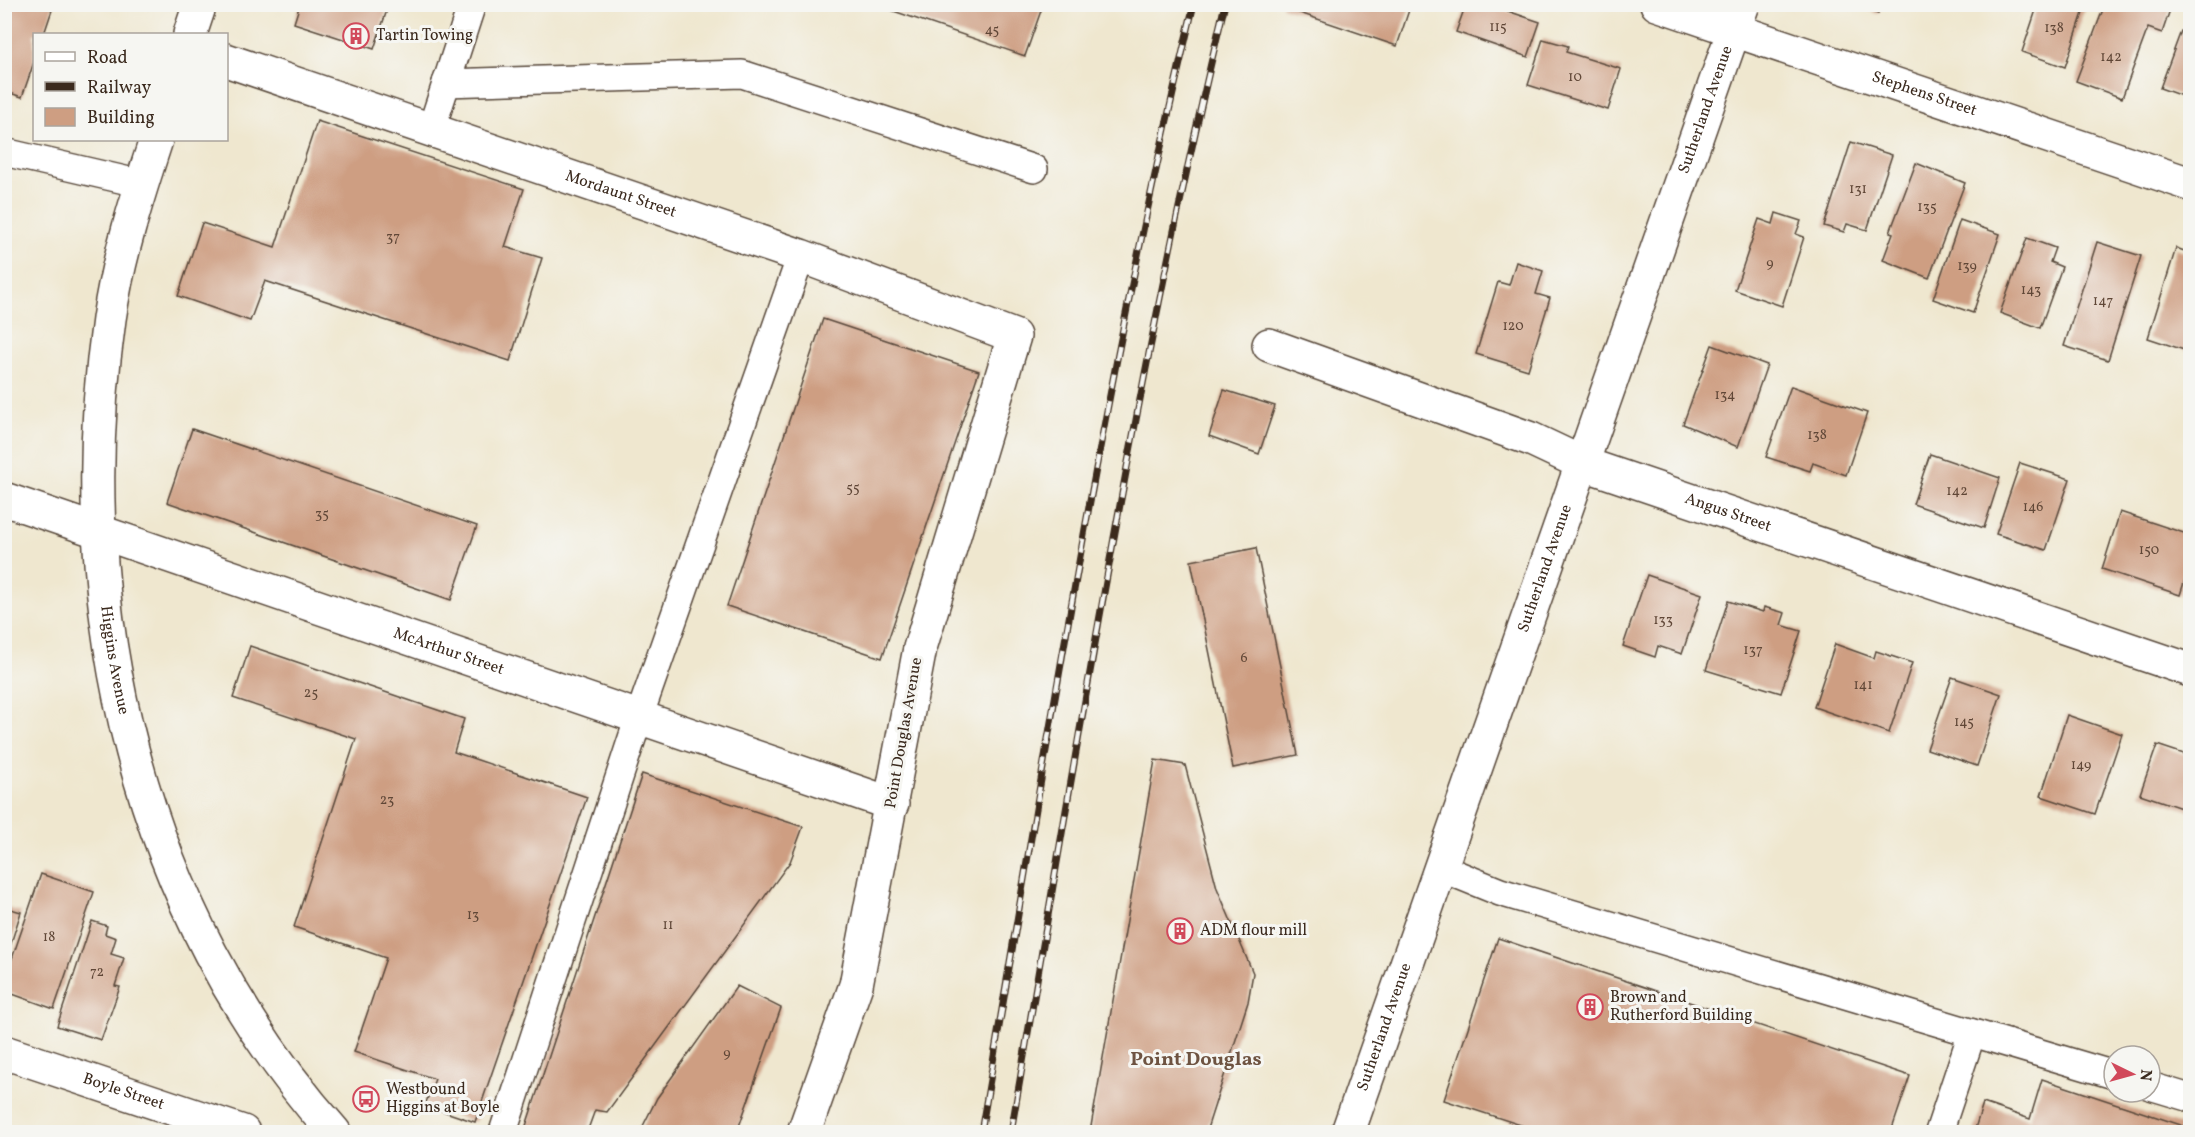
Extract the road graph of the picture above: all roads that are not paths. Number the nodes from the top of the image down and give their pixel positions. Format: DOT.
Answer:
graph roads {
  1 [pos="200,4"];
  2 [pos="472,4"];
  3 [pos="1658,4"];
  4 [pos="1739,18"];
  5 [pos="190,33"];
  6 [pos="228,61"];
  7 [pos="446,83"];
  8 [pos="431,130"];
  9 [pos="156,141"];
  10 [pos="4,152"];
  11 [pos="1034,169"];
  12 [pos="142,184"];
  13 [pos="2190,184"];
  14 [pos="801,256"];
  15 [pos="1014,336"];
  16 [pos="1269,345"];
  17 [pos="1584,465"];
  18 [pos="4,499"];
  19 [pos="98,531"];
  20 [pos="2190,670"];
  21 [pos="639,717"];
  22 [pos="892,804"];
  23 [pos="1442,868"];
  24 [pos="1972,1033"];
  25 [pos="4,1052"];
  26 [pos="2102,1071"];
  27 [pos="2162,1090"];
  28 [pos="2190,1098"];
  29 [pos="243,1132"];
  30 [pos="334,1132"];
  31 [pos="503,1132"];
  32 [pos="804,1132"];
  33 [pos="1348,1132"];
  34 [pos="1939,1132"];
  1 -- 5 [label="street"];
  2 -- 7 [label="lane"];
  3 -- 4 [label="street, Stephens Street"];
  4 -- 13 [label="street, Stephens Street"];
  4 -- 17 [label="street, Sutherland Avenue"];
  6 -- 8 [label="street, Mordaunt Street"];
  7 -- 8 [label="lane"];
  7 -- 11 [label="lane"];
  8 -- 14 [label="street, Mordaunt Street"];
  9 -- 12 [label="street, Higgins Avenue"];
  10 -- 12 [label="lane"];
  12 -- 19 [label="street, Higgins Avenue"];
  14 -- 15 [label="street, Mordaunt Street"];
  14 -- 21 [label="lane"];
  15 -- 22 [label="street, Point Douglas Avenue"];
  16 -- 17 [label="street, Angus Street"];
  17 -- 20 [label="street, Angus Street"];
  17 -- 23 [label="street, Sutherland Avenue"];
  18 -- 19 [label="street, McArthur Street"];
  19 -- 21 [label="street, McArthur Street"];
  19 -- 30 [label="street, Higgins Avenue"];
  21 -- 22 [label="street, McArthur Street"];
  21 -- 31 [label="lane"];
  22 -- 32 [label="street, Point Douglas Avenue"];
  23 -- 24 [label="lane"];
  23 -- 33 [label="street, Sutherland Avenue"];
  24 -- 26 [label="lane"];
  24 -- 34 [label="lane"];
  25 -- 29 [label="street, Boyle Street"];
  27 -- 28 [label="lane"];
}
